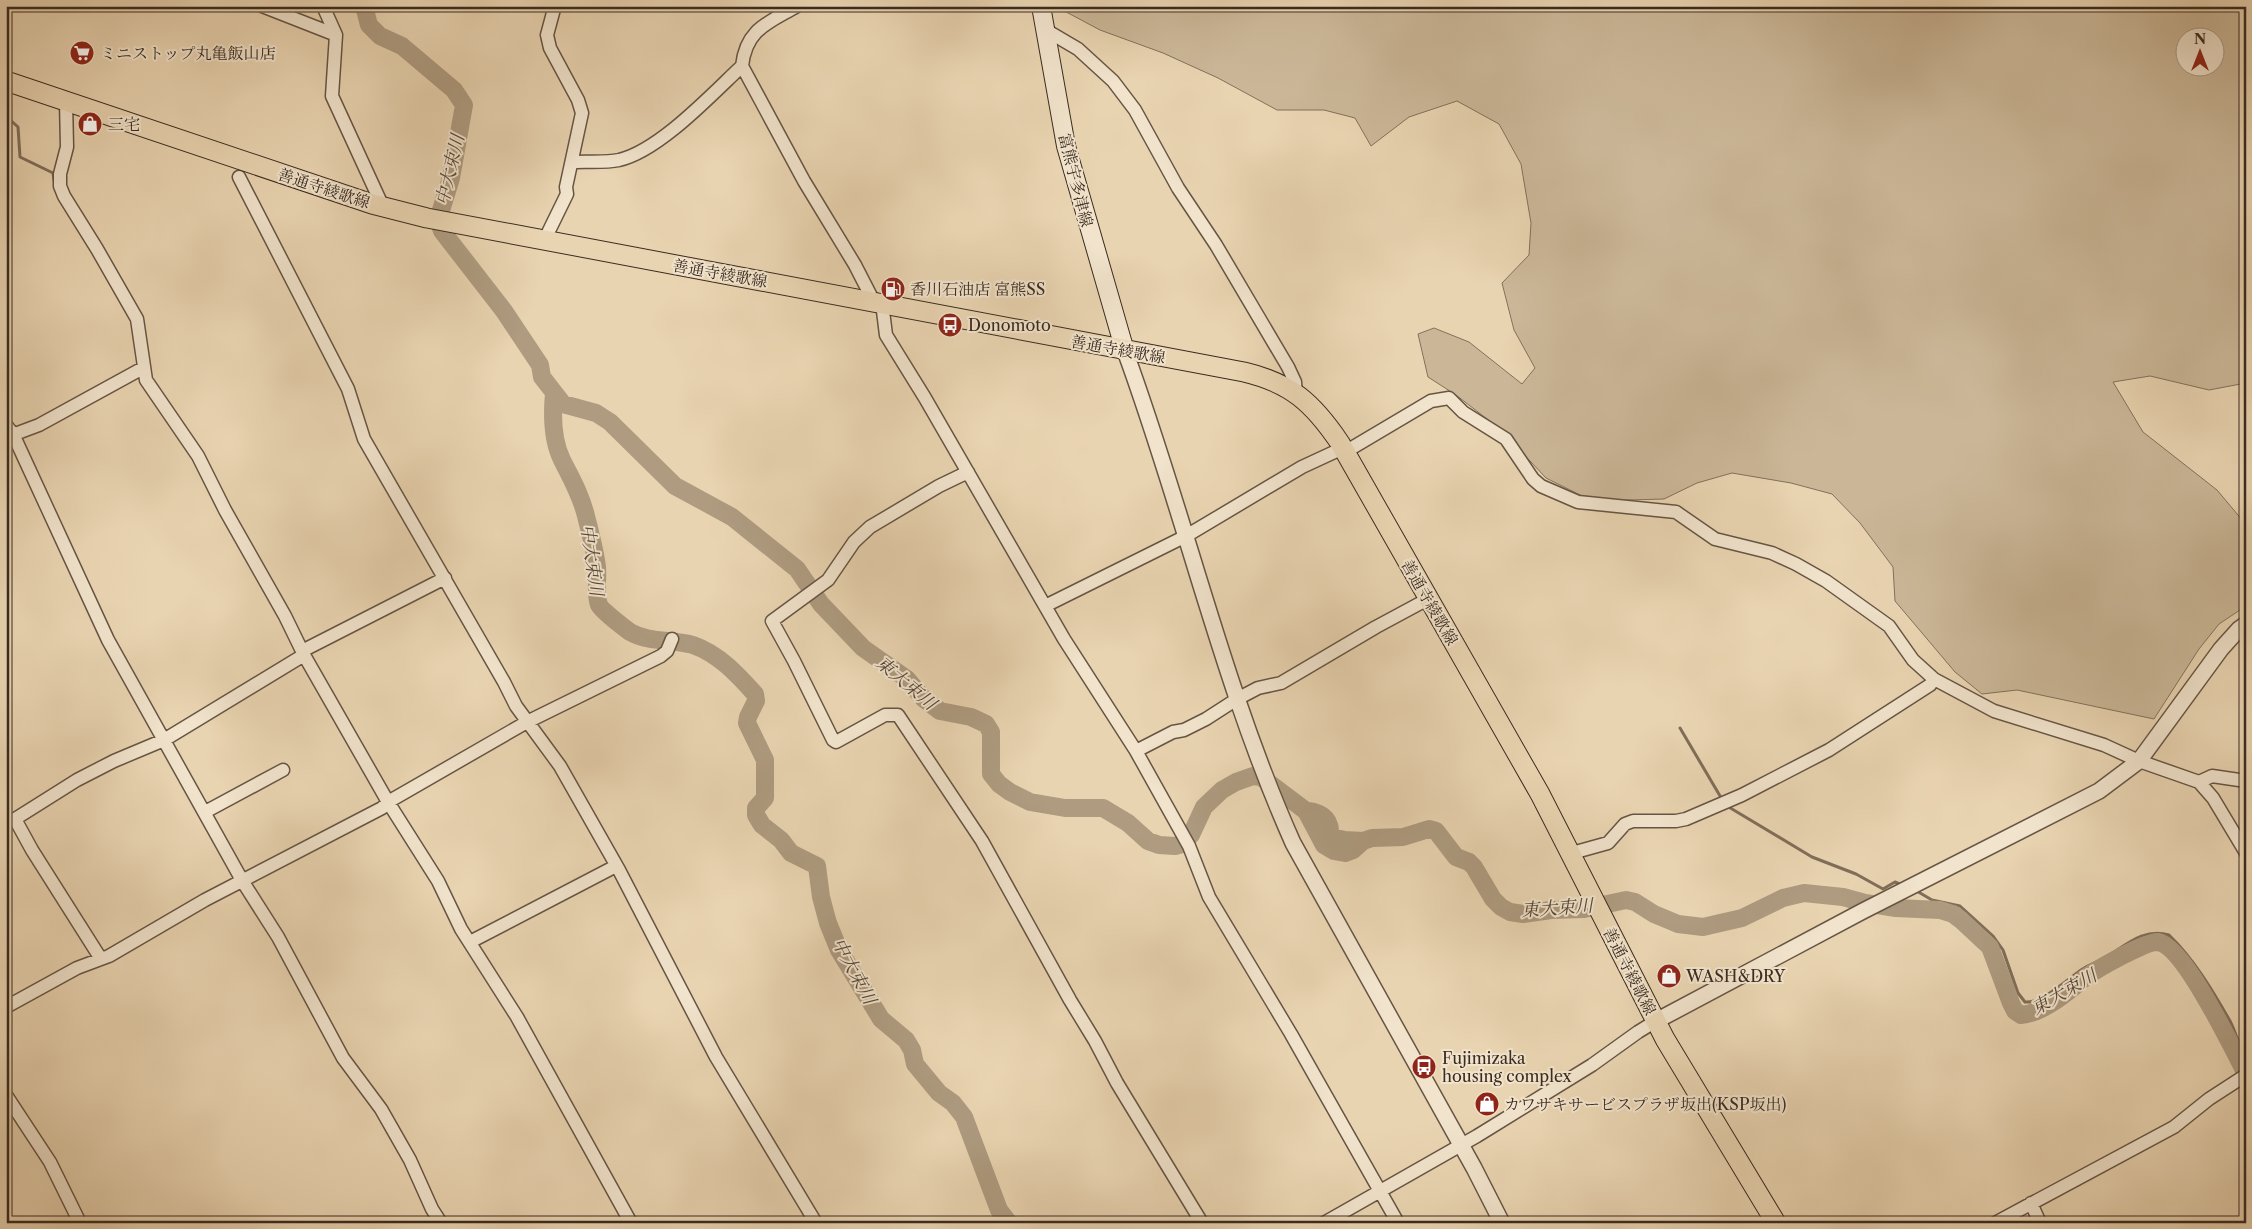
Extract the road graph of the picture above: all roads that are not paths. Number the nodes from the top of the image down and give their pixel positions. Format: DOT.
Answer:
graph roads {
  1 [pos="262,6"];
  2 [pos="323,6"];
  3 [pos="797,6"];
  4 [pos="1040,6"];
  5 [pos="554,9"];
  6 [pos="1044,29"];
  7 [pos="336,35"];
  8 [pos="742,66"];
  9 [pos="6,81"];
  10 [pos="66,101"];
  11 [pos="573,162"];
  12 [pos="240,177"];
  13 [pos="383,207"];
  14 [pos="544,241"];
  15 [pos="878,302"];
  16 [pos="1125,351"];
  17 [pos="140,370"];
  18 [pos="1296,395"];
  19 [pos="9,432"];
  20 [pos="1344,450"];
  21 [pos="968,472"];
  22 [pos="1186,536"];
  23 [pos="445,578"];
  24 [pos="1428,599"];
  25 [pos="1045,606"];
  26 [pos="2246,624"];
  27 [pos="672,641"];
  28 [pos="304,651"];
  29 [pos="1934,679"];
  30 [pos="1237,699"];
  31 [pos="527,722"];
  32 [pos="164,740"];
  33 [pos="1136,751"];
  34 [pos="2139,761"];
  35 [pos="283,770"];
  36 [pos="2246,781"];
  37 [pos="2199,782"];
  38 [pos="391,800"];
  39 [pos="205,812"];
  40 [pos="1572,853"];
  41 [pos="2246,853"];
  42 [pos="616,866"];
  43 [pos="243,882"];
  44 [pos="473,941"];
  45 [pos="102,959"];
  46 [pos="6,1007"];
  47 [pos="1656,1021"];
  48 [pos="2242,1077"];
  49 [pos="6,1095"];
  50 [pos="1460,1146"];
  51 [pos="1380,1192"];
  52 [pos="2031,1203"];
  53 [pos="80,1223"];
  54 [pos="441,1223"];
  55 [pos="631,1223"];
  56 [pos="816,1223"];
  57 [pos="1202,1223"];
  58 [pos="1324,1223"];
  59 [pos="1398,1223"];
  60 [pos="1502,1223"];
  61 [pos="1776,1223"];
  62 [pos="1995,1223"];
  63 [pos="2040,1223"];
  1 -- 7 [label="street"];
  2 -- 7 [label="street"];
  3 -- 8 [label="street"];
  4 -- 6 [label="main road, 富熊宇多津線"];
  5 -- 11 [label="street"];
  6 -- 16 [label="main road, 富熊宇多津線"];
  6 -- 18 [label="street"];
  7 -- 13 [label="street"];
  8 -- 11 [label="street"];
  8 -- 15 [label="street"];
  9 -- 10 [label="main road, 善通寺綾歌線"];
  10 -- 13 [label="main road, 善通寺綾歌線"];
  10 -- 17 [label="street"];
  11 -- 14 [label="street"];
  12 -- 23 [label="street"];
  13 -- 14 [label="main road, 善通寺綾歌線"];
  14 -- 15 [label="main road, 善通寺綾歌線"];
  15 -- 16 [label="main road, 善通寺綾歌線"];
  15 -- 21 [label="street"];
  16 -- 18 [label="main road, 善通寺綾歌線"];
  16 -- 22 [label="street"];
  17 -- 19 [label="street"];
  17 -- 28 [label="street"];
  18 -- 20 [label="main road, 善通寺綾歌線"];
  19 -- 32 [label="street"];
  20 -- 22 [label="street"];
  20 -- 24 [label="main road, 善通寺綾歌線"];
  20 -- 29 [label="street"];
  21 -- 25 [label="street"];
  21 -- 57 [label="street"];
  22 -- 25 [label="street"];
  22 -- 30 [label="street"];
  23 -- 28 [label="street"];
  23 -- 31 [label="street"];
  24 -- 30 [label="street"];
  24 -- 40 [label="main road, 善通寺綾歌線"];
  25 -- 33 [label="street"];
  26 -- 34 [label="street"];
  27 -- 31 [label="street"];
  28 -- 32 [label="street"];
  28 -- 38 [label="street"];
  29 -- 34 [label="street"];
  29 -- 40 [label="street"];
  30 -- 33 [label="street"];
  30 -- 50 [label="street"];
  31 -- 38 [label="street"];
  31 -- 42 [label="street"];
  32 -- 39 [label="street"];
  32 -- 45 [label="street"];
  33 -- 51 [label="street"];
  34 -- 37 [label="street"];
  34 -- 47 [label="street"];
  35 -- 39 [label="street"];
  36 -- 37 [label="street"];
  37 -- 41 [label="street"];
  38 -- 43 [label="street"];
  38 -- 44 [label="street"];
  39 -- 43 [label="street"];
  40 -- 47 [label="main road, 善通寺綾歌線"];
  42 -- 44 [label="street"];
  42 -- 56 [label="street"];
  43 -- 45 [label="street"];
  43 -- 54 [label="street"];
  44 -- 55 [label="street"];
  45 -- 46 [label="street"];
  47 -- 50 [label="street"];
  47 -- 61 [label="main road, 善通寺綾歌線"];
  48 -- 52 [label="street"];
  49 -- 53 [label="street"];
  50 -- 51 [label="street"];
  50 -- 60 [label="street"];
  51 -- 58 [label="street"];
  51 -- 59 [label="street"];
  52 -- 62 [label="street"];
  52 -- 63 [label="street"];
}
